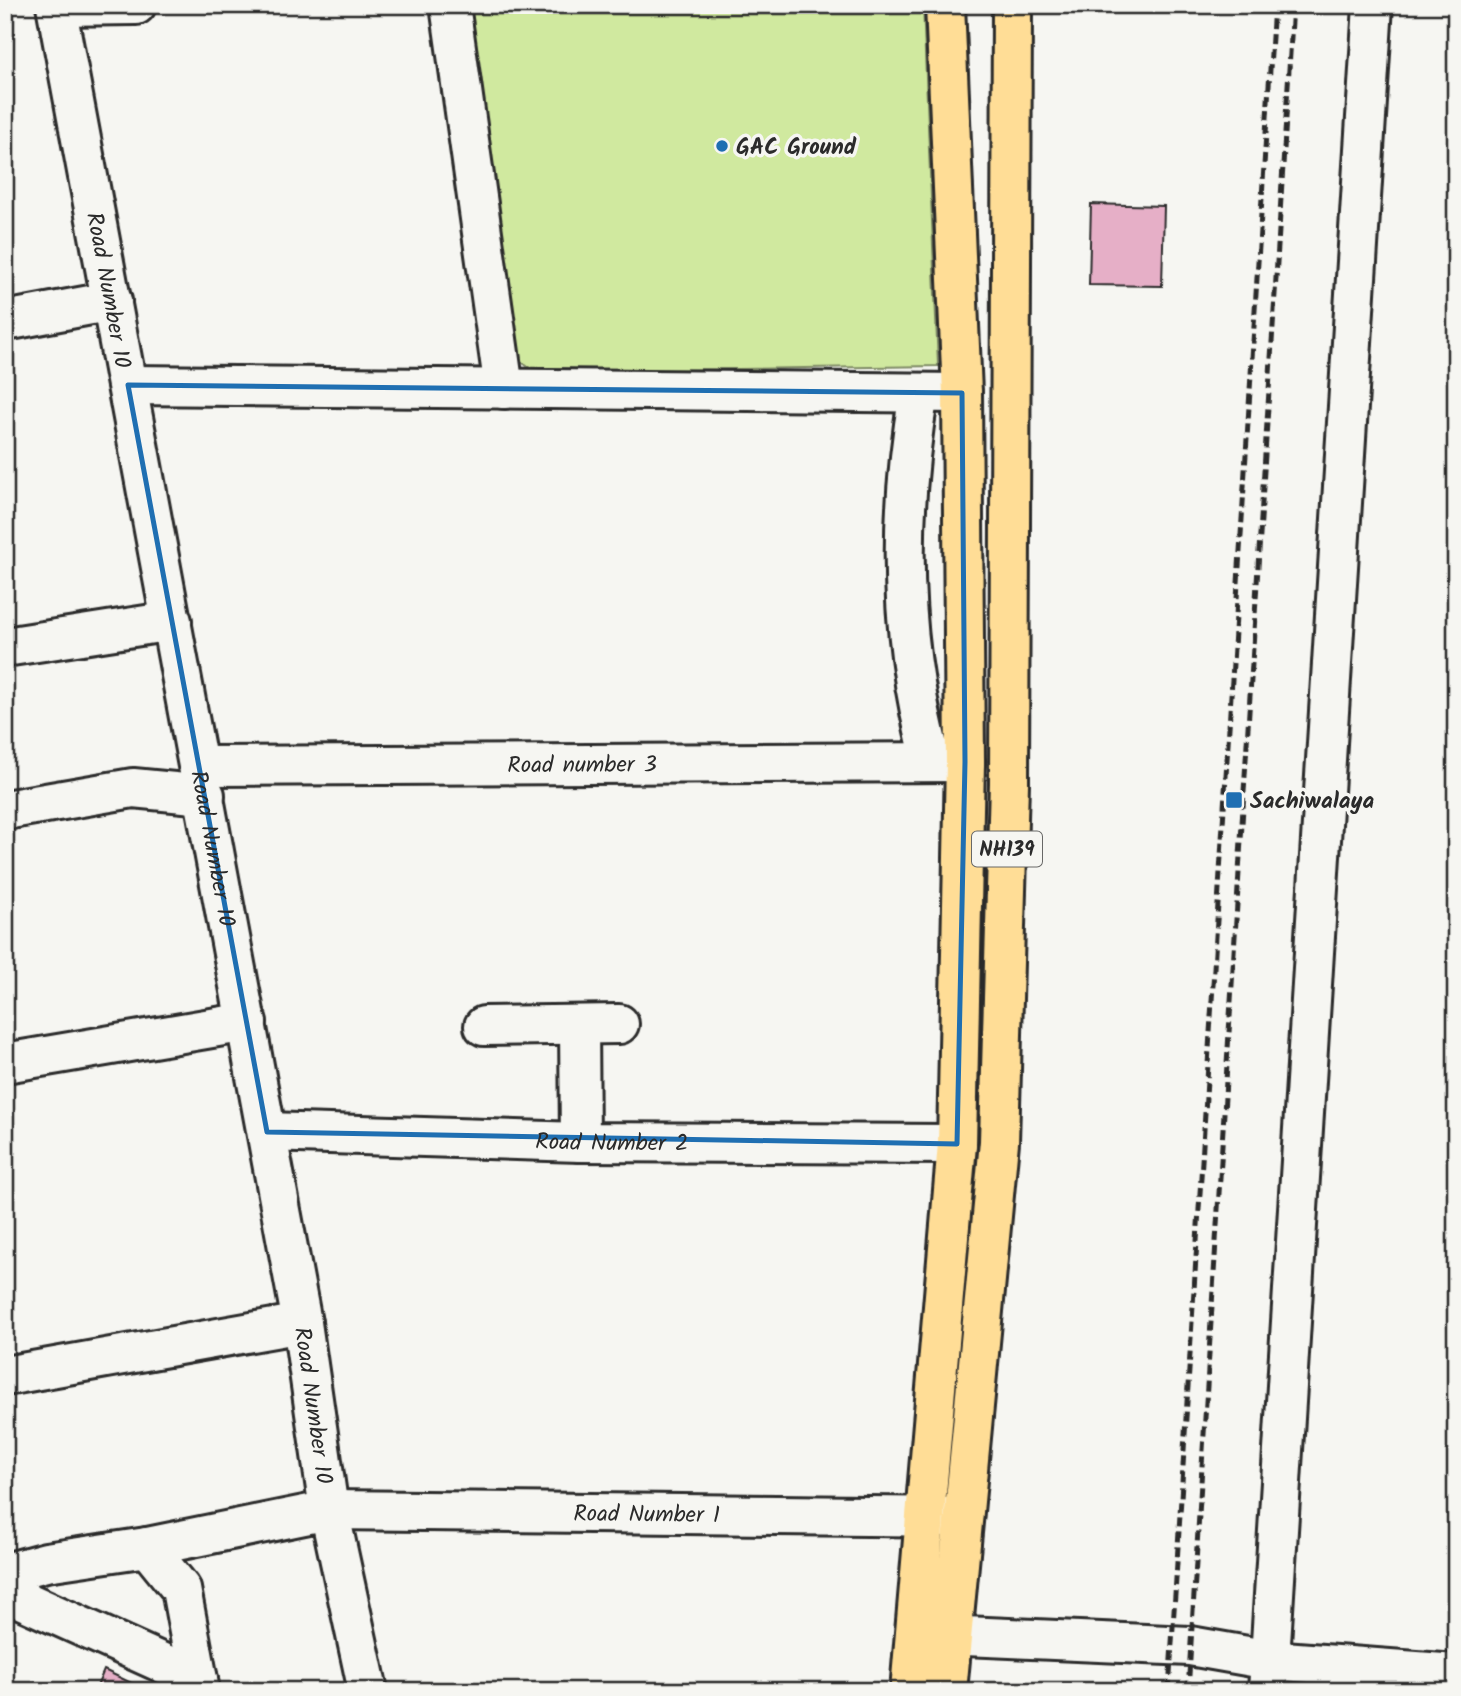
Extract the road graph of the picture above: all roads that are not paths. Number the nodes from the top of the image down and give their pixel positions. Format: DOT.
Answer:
graph roads {
  1 [pos="136,5"];
  2 [pos="450,5"];
  3 [pos="1373,5"];
  4 [pos="56,6"];
  5 [pos="1010,8"];
  6 [pos="947,9"];
  7 [pos="112,301"];
  8 [pos="5,321"];
  9 [pos="128,385"];
  10 [pos="503,388"];
  11 [pos="919,393"];
  12 [pos="962,393"];
  13 [pos="172,621"];
  14 [pos="5,647"];
  15 [pos="949,762"];
  16 [pos="202,780"];
  17 [pos="5,810"];
  18 [pos="247,1022"];
  19 [pos="618,1024"];
  20 [pos="579,1025"];
  21 [pos="484,1026"];
  22 [pos="5,1063"];
  23 [pos="267,1132"];
  24 [pos="580,1142"];
  25 [pos="957,1144"];
  26 [pos="302,1323"];
  27 [pos="5,1376"];
  28 [pos="329,1510"];
  29 [pos="963,1517"];
  30 [pos="923,1518"];
  31 [pos="147,1547"];
  32 [pos="5,1573"];
  33 [pos="5,1592"];
  34 [pos="915,1633"];
  35 [pos="953,1636"];
  36 [pos="1456,1674"];
  37 [pos="1269,1675"];
  38 [pos="193,1687"];
  39 [pos="368,1691"];
  40 [pos="911,1691"];
  41 [pos="947,1691"];
  1 -- 4 [label="street"];
  2 -- 10 [label="street"];
  3 -- 37 [label="street"];
  4 -- 7 [label="street, Road Number 10"];
  5 -- 29 [label="highway, NH139"];
  6 -- 12 [label="highway, NH139"];
  7 -- 8 [label="street"];
  7 -- 9 [label="street, Road Number 10"];
  9 -- 10 [label="street"];
  9 -- 13 [label="street, Road Number 10"];
  10 -- 11 [label="street"];
  11 -- 12 [label="street"];
  11 -- 15 [label="street"];
  12 -- 15 [label="highway, NH139"];
  13 -- 14 [label="street"];
  13 -- 16 [label="street, Road Number 10"];
  15 -- 16 [label="street, Road number 3"];
  15 -- 25 [label="highway, NH139"];
  16 -- 17 [label="street, Road number 3"];
  16 -- 18 [label="street, Road Number 10"];
  18 -- 22 [label="street"];
  18 -- 23 [label="street, Road Number 10"];
  19 -- 20 [label="street"];
  20 -- 21 [label="street"];
  20 -- 24 [label="street"];
  23 -- 24 [label="street, Road Number 2"];
  23 -- 26 [label="street, Road Number 10"];
  24 -- 25 [label="street, Road Number 2"];
  25 -- 30 [label="highway, NH139"];
  26 -- 27 [label="street"];
  26 -- 28 [label="street, Road Number 10"];
  28 -- 30 [label="street, Road Number 1"];
  28 -- 31 [label="street, Road Number 1"];
  28 -- 39 [label="street, Road Number 10"];
  29 -- 30 [label="street, Road Number 1"];
  29 -- 35 [label="highway, NH139"];
  30 -- 34 [label="highway, NH139"];
  31 -- 32 [label="street, Road Number 1"];
  31 -- 38 [label="street"];
  33 -- 38 [label="street"];
  34 -- 35 [label="street"];
  34 -- 40 [label="highway, NH139"];
  35 -- 37 [label="street"];
  35 -- 41 [label="highway, NH139"];
  36 -- 37 [label="street"];
}
